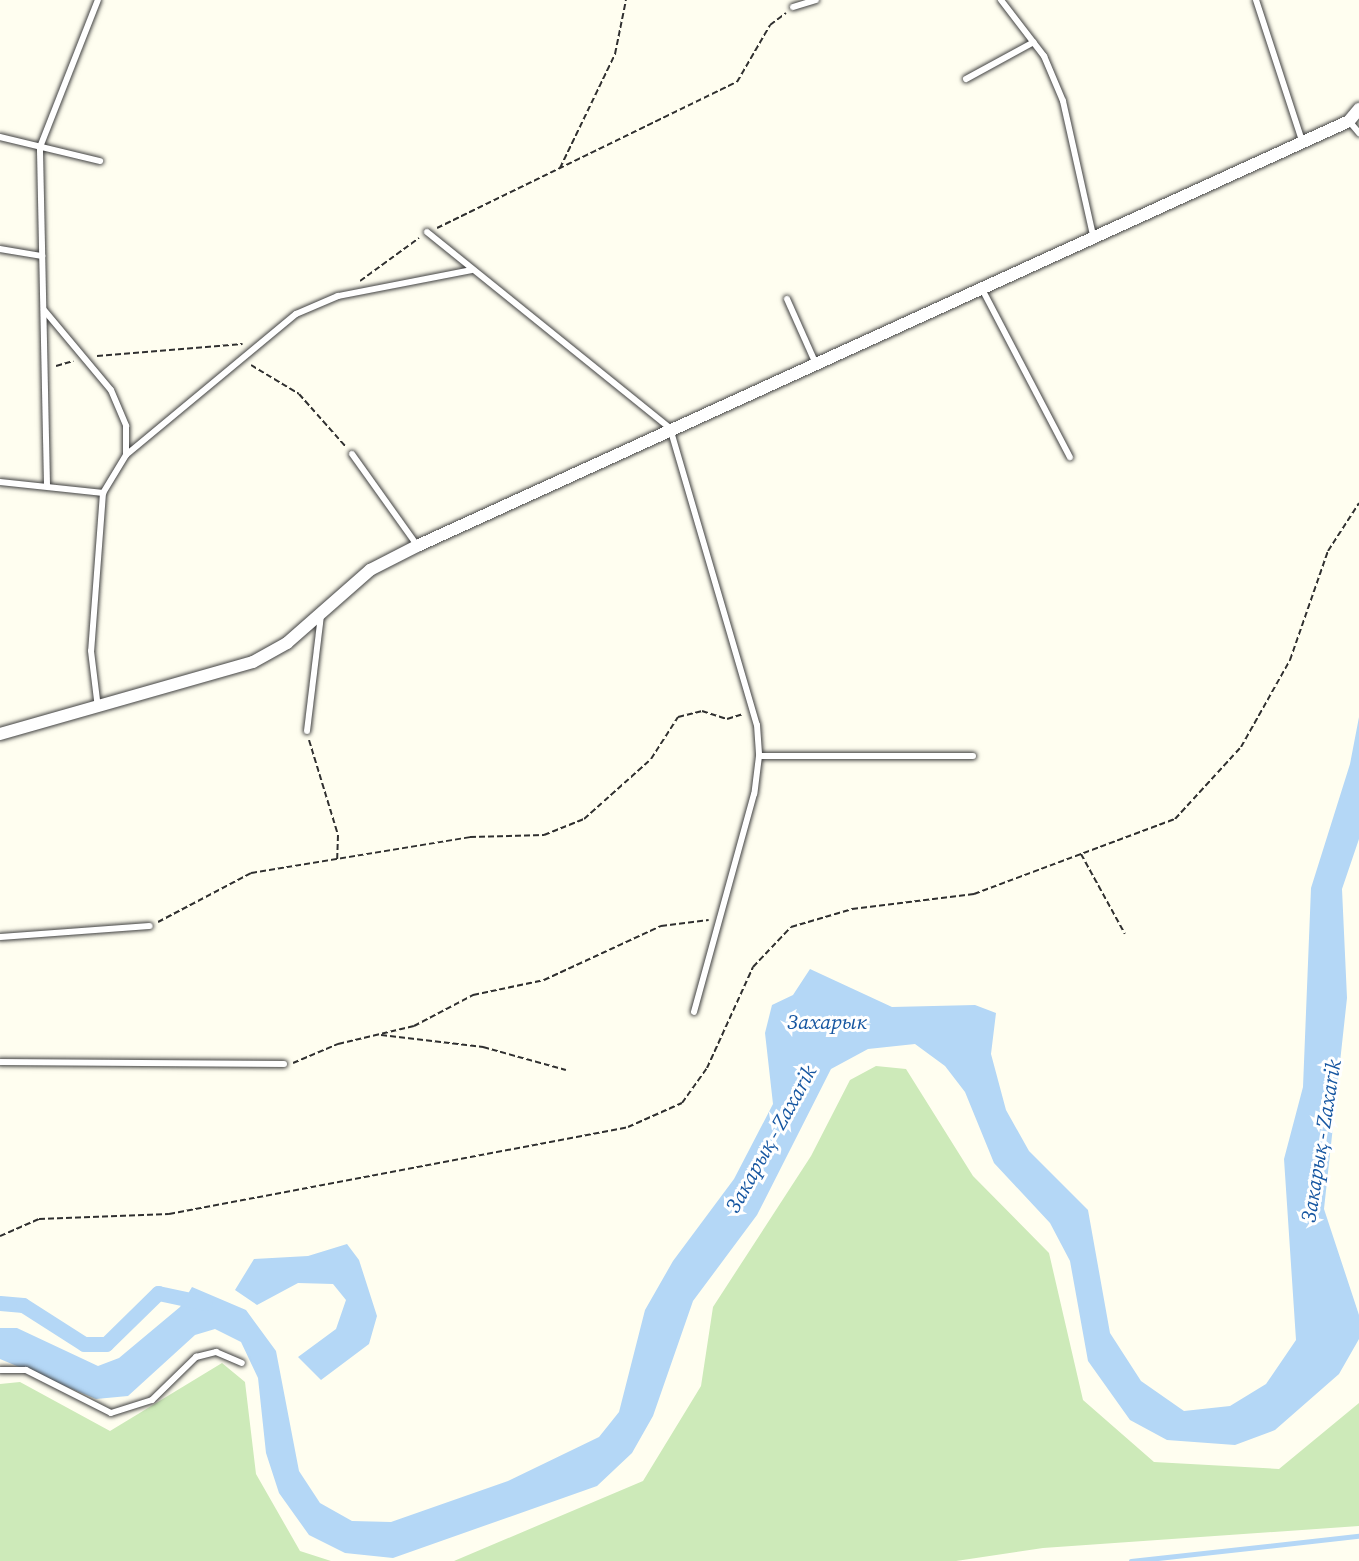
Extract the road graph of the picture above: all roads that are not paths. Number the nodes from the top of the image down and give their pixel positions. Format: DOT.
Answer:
graph roads {
  1 [pos="98,0"];
  2 [pos="816,0"];
  3 [pos="1001,0"];
  4 [pos="1256,0"];
  5 [pos="793,7"];
  6 [pos="1034,42"];
  7 [pos="966,80"];
  8 [pos="1359,110"];
  9 [pos="1348,120"];
  10 [pos="1359,133"];
  11 [pos="0,137"];
  12 [pos="1302,141"];
  13 [pos="40,147"];
  14 [pos="100,161"];
  15 [pos="427,232"];
  16 [pos="1093,236"];
  17 [pos="0,249"];
  18 [pos="42,256"];
  19 [pos="472,270"];
  20 [pos="981,286"];
  21 [pos="787,300"];
  22 [pos="43,309"];
  23 [pos="815,362"];
  24 [pos="670,428"];
  25 [pos="352,454"];
  26 [pos="126,455"];
  27 [pos="1070,457"];
  28 [pos="0,482"];
  29 [pos="47,485"];
  30 [pos="103,493"];
  31 [pos="417,546"];
  32 [pos="321,613"];
  33 [pos="98,708"];
  34 [pos="307,731"];
  35 [pos="0,734"];
  36 [pos="759,756"];
  37 [pos="973,756"];
  38 [pos="150,926"];
  39 [pos="0,937"];
  40 [pos="694,1012"];
  41 [pos="0,1062"];
  42 [pos="284,1064"];
  43 [pos="242,1362"];
  44 [pos="0,1370"];
  1 -- 13 [label="lane"];
  2 -- 5 [label="lane"];
  3 -- 6 [label="lane"];
  4 -- 12 [label="lane"];
  6 -- 7 [label="lane"];
  6 -- 16 [label="lane"];
  8 -- 9 [label="street"];
  9 -- 10 [label="lane"];
  9 -- 12 [label="street"];
  11 -- 13 [label="lane"];
  12 -- 16 [label="street"];
  13 -- 14 [label="lane"];
  13 -- 18 [label="lane"];
  15 -- 19 [label="lane"];
  16 -- 20 [label="street"];
  17 -- 18 [label="lane"];
  18 -- 22 [label="lane"];
  19 -- 24 [label="lane"];
  19 -- 26 [label="lane"];
  20 -- 23 [label="street"];
  20 -- 27 [label="lane"];
  21 -- 23 [label="lane"];
  22 -- 26 [label="lane"];
  22 -- 29 [label="lane"];
  23 -- 24 [label="street"];
  24 -- 31 [label="street"];
  24 -- 36 [label="lane"];
  25 -- 31 [label="lane"];
  26 -- 30 [label="lane"];
  28 -- 29 [label="lane"];
  29 -- 30 [label="lane"];
  30 -- 33 [label="lane"];
  31 -- 32 [label="street"];
  32 -- 33 [label="street"];
  32 -- 34 [label="lane"];
  33 -- 35 [label="street"];
  36 -- 37 [label="lane"];
  36 -- 40 [label="lane"];
  38 -- 39 [label="lane"];
  41 -- 42 [label="lane"];
  43 -- 44 [label="lane"];
}
